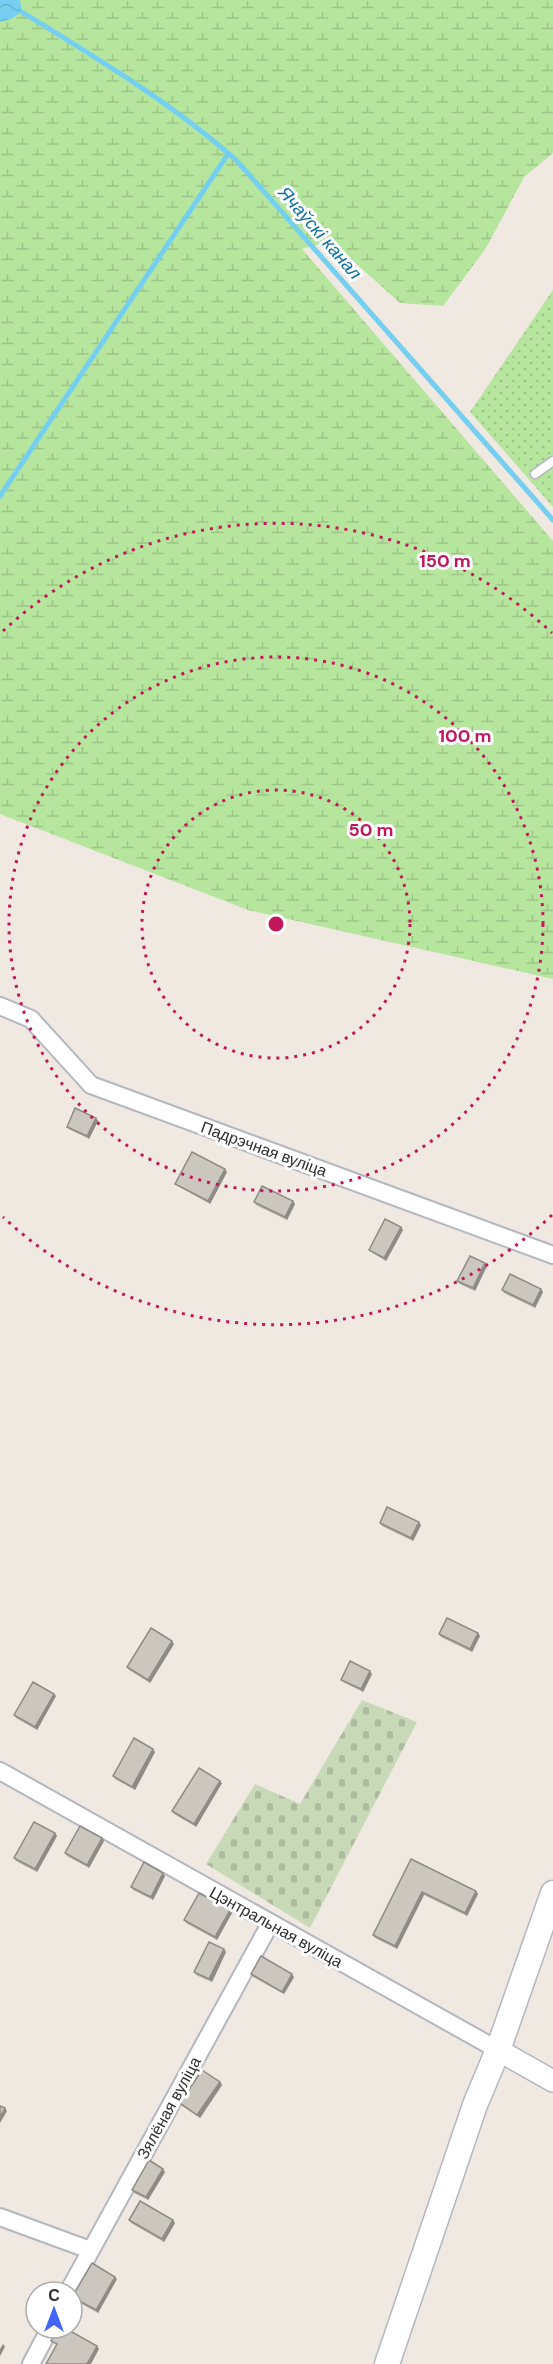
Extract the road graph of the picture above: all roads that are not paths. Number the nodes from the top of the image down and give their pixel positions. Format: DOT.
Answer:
graph roads {
  1 [pos="553,461"];
  2 [pos="535,474"];
  3 [pos="0,1006"];
  4 [pos="553,1255"];
  5 [pos="0,1772"];
  6 [pos="553,1893"];
  7 [pos="270,1924"];
  8 [pos="498,2050"];
  9 [pos="553,2081"];
  10 [pos="0,2217"];
  11 [pos="90,2250"];
  12 [pos="74,2280"];
  13 [pos="44,2340"];
  14 [pos="31,2364"];
  15 [pos="387,2364"];
  1 -- 2 [label="lane"];
  3 -- 4 [label="street, Падрэчная вуліца"];
  5 -- 7 [label="street, Цэнтральная вуліца"];
  6 -- 8 [label="main road"];
  7 -- 8 [label="street, Цэнтральная вуліца"];
  7 -- 11 [label="street, Зялёная вуліца"];
  8 -- 9 [label="street, Цэнтральная вуліца"];
  8 -- 15 [label="main road"];
  10 -- 11 [label="street"];
  11 -- 12 [label="street, Зялёная вуліца"];
  13 -- 14 [label="street"];
}
